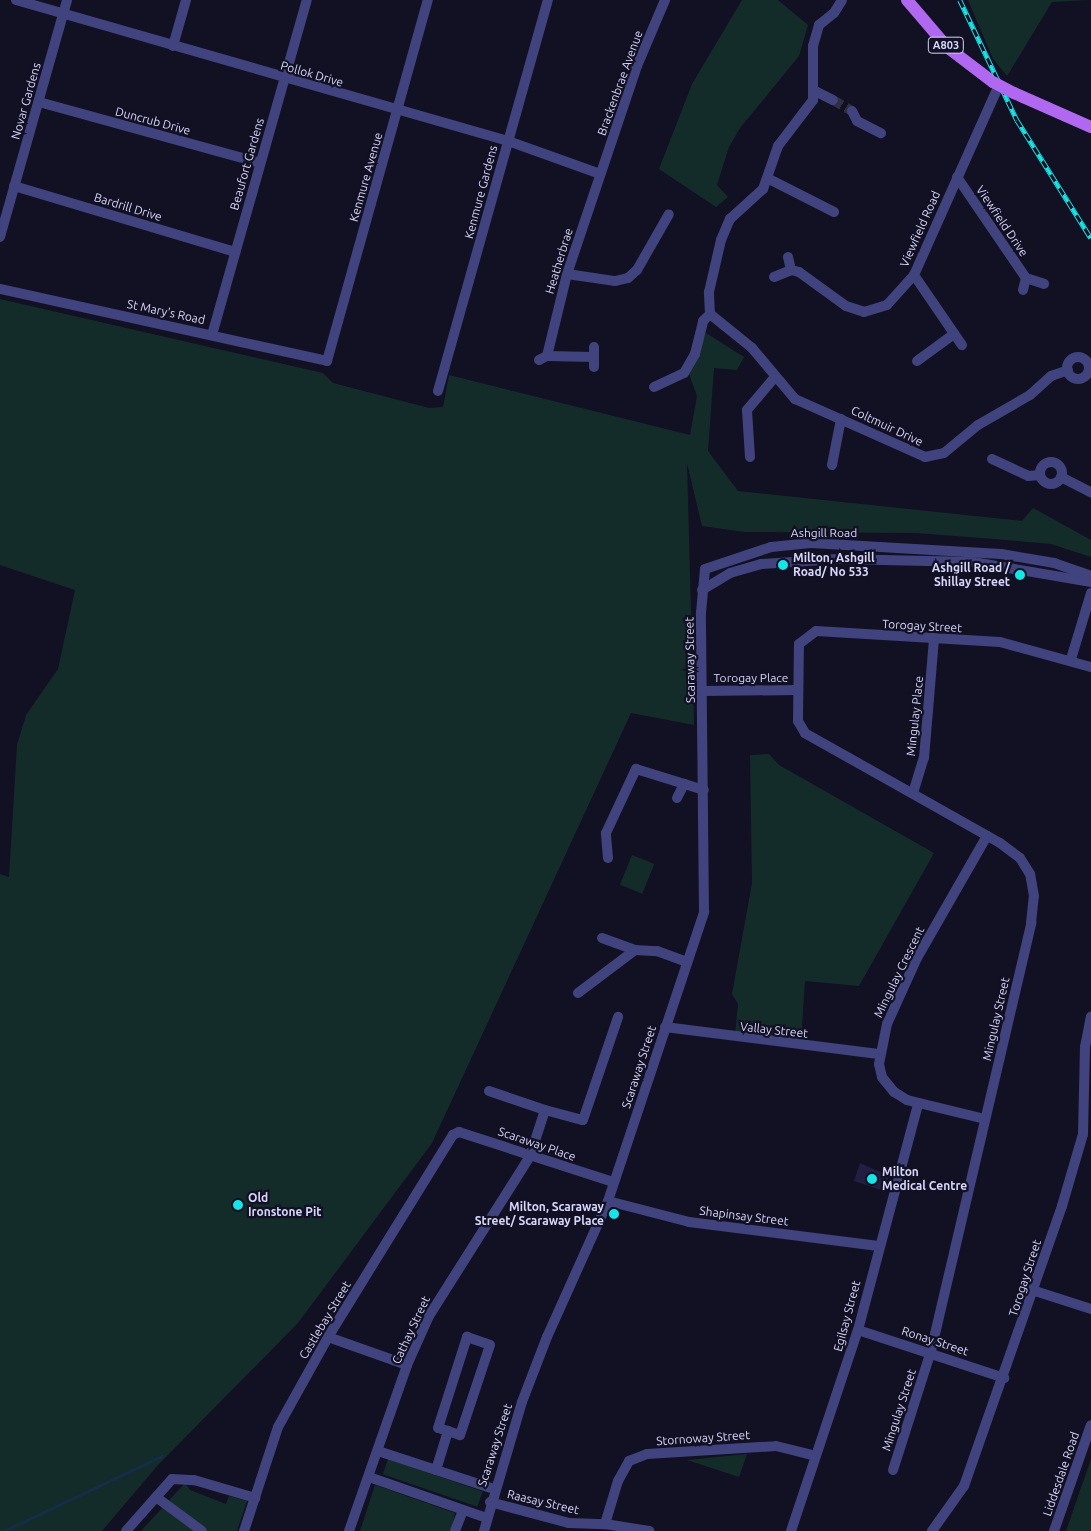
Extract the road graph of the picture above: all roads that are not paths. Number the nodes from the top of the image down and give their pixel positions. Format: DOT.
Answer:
graph roads {
  1 [pos="16,0"];
  2 [pos="67,0"];
  3 [pos="186,0"];
  4 [pos="307,0"];
  5 [pos="428,0"];
  6 [pos="548,0"];
  7 [pos="665,0"];
  8 [pos="842,0"];
  9 [pos="907,0"];
  10 [pos="63,13"];
  11 [pos="172,46"];
  12 [pos="284,79"];
  13 [pos="996,85"];
  14 [pos="815,91"];
  15 [pos="832,100"];
  16 [pos="38,102"];
  17 [pos="397,111"];
  18 [pos="852,111"];
  19 [pos="1091,127"];
  20 [pos="880,133"];
  21 [pos="508,140"];
  22 [pos="260,163"];
  23 [pos="600,174"];
  24 [pos="958,177"];
  25 [pos="769,179"];
  26 [pos="14,186"];
  27 [pos="834,212"];
  28 [pos="665,217"];
  29 [pos="0,237"];
  30 [pos="235,252"];
  31 [pos="788,257"];
  32 [pos="791,270"];
  33 [pos="567,274"];
  34 [pos="914,275"];
  35 [pos="774,276"];
  36 [pos="1026,278"];
  37 [pos="1044,284"];
  38 [pos="0,289"];
  39 [pos="1023,290"];
  40 [pos="710,314"];
  41 [pos="954,334"];
  42 [pos="212,335"];
  43 [pos="962,345"];
  44 [pos="594,357"];
  45 [pos="327,361"];
  46 [pos="917,361"];
  47 [pos="1068,370"];
  48 [pos="774,378"];
  49 [pos="654,387"];
  50 [pos="438,391"];
  51 [pos="841,419"];
  52 [pos="750,458"];
  53 [pos="992,459"];
  54 [pos="832,465"];
  55 [pos="1040,475"];
  56 [pos="1061,477"];
  57 [pos="1091,492"];
  58 [pos="1091,576"];
  59 [pos="1091,582"];
  60 [pos="702,590"];
  61 [pos="1091,594"];
  62 [pos="934,640"];
  63 [pos="1071,659"];
  64 [pos="1091,667"];
  65 [pos="798,690"];
  66 [pos="703,691"];
  67 [pos="684,784"];
  68 [pos="704,790"];
  69 [pos="914,793"];
  70 [pos="677,798"];
  71 [pos="988,836"];
  72 [pos="608,858"];
  73 [pos="602,938"];
  74 [pos="635,950"];
  75 [pos="686,962"];
  76 [pos="578,993"];
  77 [pos="618,1017"];
  78 [pos="1091,1017"];
  79 [pos="665,1028"];
  80 [pos="880,1054"];
  81 [pos="490,1091"];
  82 [pos="918,1105"];
  83 [pos="545,1110"];
  84 [pos="985,1120"];
  85 [pos="453,1135"];
  86 [pos="530,1156"];
  87 [pos="614,1182"];
  88 [pos="608,1201"];
  89 [pos="878,1246"];
  90 [pos="1035,1291"];
  91 [pos="1091,1309"];
  92 [pos="858,1330"];
  93 [pos="328,1337"];
  94 [pos="931,1351"];
  95 [pos="408,1365"];
  96 [pos="1004,1378"];
  97 [pos="1091,1425"];
  98 [pos="448,1431"];
  99 [pos="378,1451"];
  100 [pos="816,1456"];
  101 [pos="436,1470"];
  102 [pos="893,1470"];
  103 [pos="369,1477"];
  104 [pos="494,1489"];
  105 [pos="156,1497"];
  106 [pos="255,1498"];
  107 [pos="490,1502"];
  108 [pos="463,1510"];
  109 [pos="487,1518"];
  110 [pos="605,1524"];
  111 [pos="568,1527"];
  112 [pos="126,1531"];
  113 [pos="202,1531"];
  114 [pos="244,1531"];
  115 [pos="349,1531"];
  116 [pos="455,1531"];
  117 [pos="484,1531"];
  118 [pos="649,1531"];
  119 [pos="791,1531"];
  120 [pos="932,1531"];
  121 [pos="1054,1531"];
  1 -- 10 [label="street, Pollok Drive"];
  2 -- 10 [label="street, Novar Gardens"];
  3 -- 11 [label="street"];
  4 -- 12 [label="street, Beaufort Gardens"];
  5 -- 17 [label="street, Kenmure Avenue"];
  6 -- 21 [label="street, Kenmure Gardens"];
  7 -- 23 [label="street, Brackenbrae Avenue"];
  8 -- 14 [label="street"];
  9 -- 13 [label="main road, A803"];
  10 -- 11 [label="street, Pollok Drive"];
  10 -- 16 [label="street, Novar Gardens"];
  11 -- 12 [label="street, Pollok Drive"];
  12 -- 17 [label="street, Pollok Drive"];
  12 -- 22 [label="street, Beaufort Gardens"];
  13 -- 19 [label="main road, A803, bridge"];
  13 -- 24 [label="street, Viewfield Road"];
  14 -- 15 [label="street"];
  14 -- 25 [label="street"];
  16 -- 22 [label="street, Duncrub Drive"];
  16 -- 26 [label="street, Novar Gardens"];
  17 -- 21 [label="street, Pollok Drive"];
  17 -- 45 [label="street, Kenmure Avenue"];
  18 -- 20 [label="street"];
  21 -- 23 [label="street, Pollok Drive"];
  21 -- 50 [label="street, Kenmure Gardens"];
  22 -- 30 [label="street, Beaufort Gardens"];
  23 -- 33 [label="street, Heatherbrae"];
  24 -- 34 [label="street, Viewfield Road"];
  24 -- 36 [label="street, Viewfield Drive"];
  25 -- 27 [label="street"];
  25 -- 40 [label="street"];
  26 -- 29 [label="street, Novar Gardens"];
  26 -- 30 [label="street, Bardrill Drive"];
  28 -- 33 [label="street"];
  30 -- 42 [label="street, Beaufort Gardens"];
  31 -- 32 [label="street"];
  32 -- 34 [label="street, Viewfield Road"];
  32 -- 35 [label="street"];
  33 -- 44 [label="street, Heatherbrae"];
  34 -- 41 [label="street"];
  36 -- 37 [label="street"];
  36 -- 39 [label="street"];
  38 -- 42 [label="street, St Mary's Road"];
  40 -- 48 [label="street, Coltmuir Drive"];
  40 -- 49 [label="street"];
  41 -- 43 [label="street"];
  41 -- 46 [label="street"];
  42 -- 45 [label="street, St Mary's Road"];
  47 -- 51 [label="street, Coltmuir Drive"];
  48 -- 51 [label="street, Coltmuir Drive"];
  48 -- 52 [label="street"];
  51 -- 54 [label="street"];
  53 -- 55 [label="street"];
  55 -- 56 [label="street"];
  55 -- 56 [label="street"];
  56 -- 57 [label="street"];
  58 -- 60 [label="street, Ashgill Road"];
  59 -- 60 [label="street"];
  60 -- 66 [label="street, Scaraway Street"];
  61 -- 63 [label="street"];
  62 -- 63 [label="street, Torogay Street"];
  62 -- 65 [label="street, Torogay Street"];
  62 -- 69 [label="street, Mingulay Place"];
  63 -- 64 [label="street, Torogay Street"];
  65 -- 66 [label="street, Torogay Place"];
  65 -- 69 [label="street, Mingulay Street"];
  66 -- 68 [label="street, Scaraway Street"];
  67 -- 68 [label="street"];
  67 -- 70 [label="street"];
  67 -- 72 [label="street"];
  68 -- 75 [label="street, Scaraway Street"];
  69 -- 71 [label="street, Mingulay Street"];
  71 -- 80 [label="street, Mingulay Crescent"];
  71 -- 84 [label="street, Mingulay Street"];
  73 -- 74 [label="street"];
  74 -- 75 [label="street"];
  74 -- 76 [label="street"];
  75 -- 79 [label="street, Scaraway Street"];
  77 -- 83 [label="street"];
  78 -- 90 [label="street, Torogay Street"];
  79 -- 80 [label="street, Vallay Street"];
  79 -- 87 [label="street, Scaraway Street"];
  80 -- 82 [label="street, Mingulay Crescent"];
  81 -- 83 [label="street"];
  82 -- 84 [label="street, Mingulay Crescent"];
  82 -- 89 [label="street, Egilsay Street"];
  83 -- 86 [label="street, Cathay Street"];
  84 -- 94 [label="street, Mingulay Street"];
  85 -- 86 [label="street, Scaraway Place"];
  85 -- 93 [label="street, Castlebay Street"];
  86 -- 87 [label="street, Scaraway Place"];
  86 -- 95 [label="street, Cathay Street"];
  87 -- 88 [label="street, Scaraway Street"];
  88 -- 89 [label="street, Shapinsay Street"];
  88 -- 104 [label="street, Scaraway Street"];
  89 -- 92 [label="street, Egilsay Street"];
  90 -- 91 [label="street"];
  90 -- 96 [label="street, Torogay Street"];
  92 -- 94 [label="street, Ronay Street"];
  92 -- 100 [label="street, Egilsay Street"];
  93 -- 95 [label="street"];
  93 -- 106 [label="street, Castlebay Street"];
  94 -- 96 [label="street, Ronay Street"];
  94 -- 102 [label="street, Mingulay Street"];
  95 -- 99 [label="street, Cathay Street"];
  96 -- 120 [label="street, Torogay Street"];
  97 -- 121 [label="street, Liddesdale Road"];
  98 -- 98 [label="street"];
  98 -- 101 [label="street"];
  99 -- 101 [label="street"];
  99 -- 103 [label="street, Cathay Street"];
  100 -- 110 [label="street, Stornoway Street"];
  100 -- 119 [label="street, Egilsay Street"];
  101 -- 104 [label="street"];
  103 -- 108 [label="street"];
  103 -- 115 [label="street, Cathay Street"];
  104 -- 107 [label="street, Scaraway Street"];
  105 -- 106 [label="street"];
  105 -- 112 [label="street"];
  105 -- 113 [label="street"];
  106 -- 114 [label="street, Castlebay Street"];
  107 -- 109 [label="street, Scaraway Street"];
  107 -- 111 [label="street, Raasay Street"];
  108 -- 109 [label="street"];
  108 -- 116 [label="street"];
  109 -- 117 [label="street, Scaraway Street"];
  110 -- 111 [label="street, Raasay Street"];
  110 -- 118 [label="street, Raasay Street"];
}
